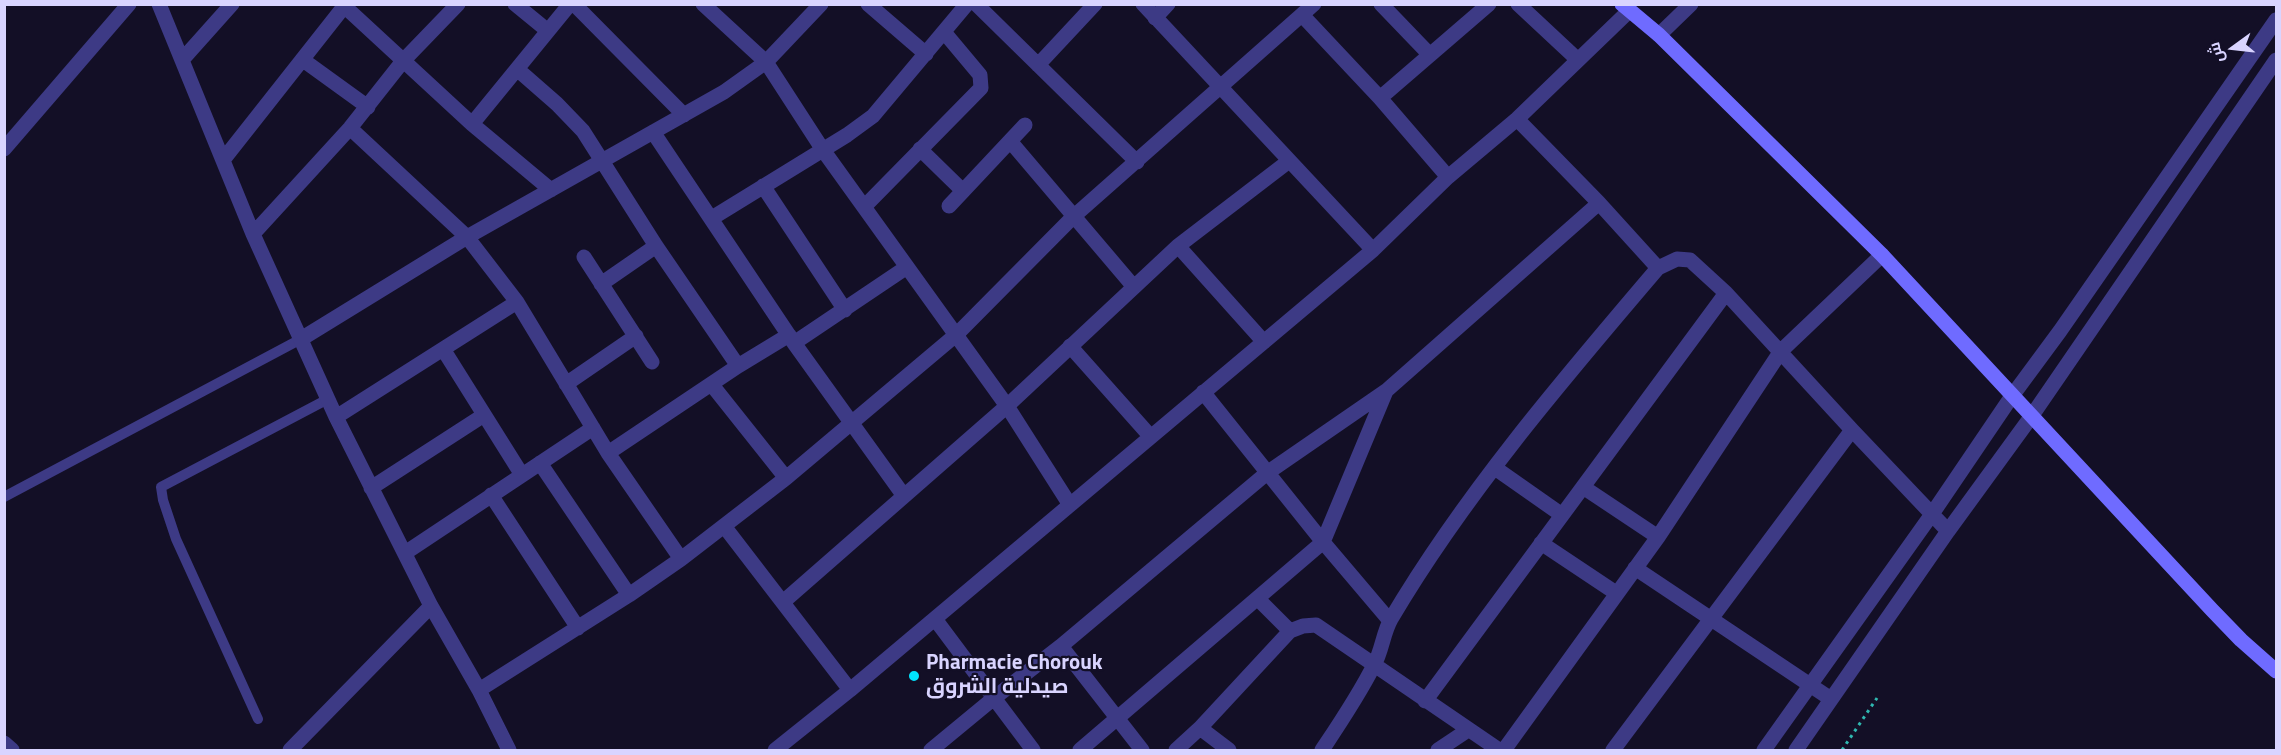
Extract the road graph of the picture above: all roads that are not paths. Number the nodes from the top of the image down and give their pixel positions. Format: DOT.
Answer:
graph roads {
  1 [pos="129,4"];
  2 [pos="159,4"];
  3 [pos="232,4"];
  4 [pos="458,4"];
  5 [pos="515,4"];
  6 [pos="572,4"];
  7 [pos="703,4"];
  8 [pos="821,4"];
  9 [pos="868,4"];
  10 [pos="967,4"];
  11 [pos="976,4"];
  12 [pos="1095,4"];
  13 [pos="1143,4"];
  14 [pos="1168,4"];
  15 [pos="1314,4"];
  16 [pos="1381,4"];
  17 [pos="1489,4"];
  18 [pos="1518,4"];
  19 [pos="1691,4"];
  20 [pos="344,5"];
  21 [pos="1625,8"];
  22 [pos="1302,15"];
  23 [pos="1155,18"];
  24 [pos="2277,20"];
  25 [pos="548,31"];
  26 [pos="944,32"];
  27 [pos="1659,35"];
  28 [pos="926,54"];
  29 [pos="1430,55"];
  30 [pos="182,60"];
  31 [pos="303,60"];
  32 [pos="1578,60"];
  33 [pos="2277,60"];
  34 [pos="404,62"];
  35 [pos="766,62"];
  36 [pos="1038,65"];
  37 [pos="517,69"];
  38 [pos="1220,88"];
  39 [pos="1380,98"];
  40 [pos="368,106"];
  41 [pos="684,115"];
  42 [pos="1517,119"];
  43 [pos="472,124"];
  44 [pos="1025,125"];
  45 [pos="351,128"];
  46 [pos="653,132"];
  47 [pos="1010,141"];
  48 [pos="4,149"];
  49 [pos="920,149"];
  50 [pos="823,150"];
  51 [pos="223,160"];
  52 [pos="602,160"];
  53 [pos="1289,161"];
  54 [pos="1137,162"];
  55 [pos="1448,177"];
  56 [pos="763,186"];
  57 [pos="550,190"];
  58 [pos="963,191"];
  59 [pos="1599,203"];
  60 [pos="949,206"];
  61 [pos="864,207"];
  62 [pos="1073,217"];
  63 [pos="712,218"];
  64 [pos="253,234"];
  65 [pos="467,237"];
  66 [pos="656,246"];
  67 [pos="1178,246"];
  68 [pos="1373,250"];
  69 [pos="1882,255"];
  70 [pos="584,257"];
  71 [pos="908,267"];
  72 [pos="1658,268"];
  73 [pos="601,284"];
  74 [pos="1134,287"];
  75 [pos="1726,293"];
  76 [pos="517,302"];
  77 [pos="845,310"];
  78 [pos="957,334"];
  79 [pos="636,336"];
  80 [pos="301,339"];
  81 [pos="792,339"];
  82 [pos="1264,342"];
  83 [pos="1070,346"];
  84 [pos="443,349"];
  85 [pos="1782,351"];
  86 [pos="652,362"];
  87 [pos="738,366"];
  88 [pos="566,384"];
  89 [pos="712,385"];
  90 [pos="1386,391"];
  91 [pos="1203,392"];
  92 [pos="2012,396"];
  93 [pos="328,399"];
  94 [pos="1007,406"];
  95 [pos="484,415"];
  96 [pos="336,417"];
  97 [pos="2031,417"];
  98 [pos="853,423"];
  99 [pos="592,428"];
  100 [pos="1852,430"];
  101 [pos="1151,437"];
  102 [pos="608,453"];
  103 [pos="540,463"];
  104 [pos="1495,468"];
  105 [pos="1267,473"];
  106 [pos="522,475"];
  107 [pos="786,478"];
  108 [pos="371,488"];
  109 [pos="1583,488"];
  110 [pos="491,495"];
  111 [pos="904,496"];
  112 [pos="4,497"];
  113 [pos="1070,505"];
  114 [pos="1932,514"];
  115 [pos="1562,515"];
  116 [pos="724,526"];
  117 [pos="1948,531"];
  118 [pos="1658,537"];
  119 [pos="1323,542"];
  120 [pos="1541,543"];
  121 [pos="405,553"];
  122 [pos="681,559"];
  123 [pos="1635,568"];
  124 [pos="1616,593"];
  125 [pos="629,595"];
  126 [pos="1258,599"];
  127 [pos="783,602"];
  128 [pos="431,606"];
  129 [pos="1710,617"];
  130 [pos="935,619"];
  131 [pos="1390,621"];
  132 [pos="578,628"];
  133 [pos="1290,631"];
  134 [pos="1061,646"];
  135 [pos="1375,664"];
  136 [pos="2277,671"];
  137 [pos="1811,685"];
  138 [pos="479,690"];
  139 [pos="850,690"];
  140 [pos="994,698"];
  141 [pos="1832,699"];
  142 [pos="1425,701"];
  143 [pos="258,719"];
  144 [pos="1118,719"];
  145 [pos="1200,728"];
  146 [pos="1468,730"];
  147 [pos="4,743"];
  148 [pos="12,750"];
  149 [pos="290,750"];
  150 [pos="509,750"];
  151 [pos="775,750"];
  152 [pos="931,750"];
  153 [pos="1033,750"];
  154 [pos="1080,750"];
  155 [pos="1142,750"];
  156 [pos="1176,750"];
  157 [pos="1228,750"];
  158 [pos="1322,750"];
  159 [pos="1438,750"];
  160 [pos="1499,750"];
  161 [pos="1504,750"];
  162 [pos="1612,750"];
  163 [pos="1764,750"];
  164 [pos="1796,750"];
  1 -- 48 [label="street"];
  2 -- 30 [label="street"];
  3 -- 30 [label="street"];
  4 -- 34 [label="street"];
  5 -- 25 [label="street"];
  6 -- 25 [label="street"];
  6 -- 41 [label="street"];
  7 -- 35 [label="street"];
  8 -- 35 [label="street"];
  9 -- 28 [label="street"];
  10 -- 26 [label="street"];
  11 -- 36 [label="street"];
  12 -- 36 [label="street"];
  13 -- 23 [label="street"];
  14 -- 23 [label="street"];
  15 -- 22 [label="street"];
  16 -- 29 [label="street"];
  17 -- 29 [label="street"];
  18 -- 32 [label="street"];
  19 -- 27 [label="street"];
  20 -- 31 [label="street"];
  20 -- 34 [label="street"];
  21 -- 27 [label="main road"];
  21 -- 32 [label="street"];
  22 -- 38 [label="street"];
  22 -- 39 [label="street"];
  23 -- 38 [label="street"];
  24 -- 92 [label="street"];
  25 -- 37 [label="street"];
  26 -- 28 [label="street"];
  26 -- 49 [label="street"];
  27 -- 69 [label="main road"];
  28 -- 50 [label="street"];
  29 -- 39 [label="street"];
  30 -- 51 [label="street"];
  31 -- 40 [label="street"];
  31 -- 51 [label="street"];
  32 -- 42 [label="street"];
  33 -- 97 [label="street"];
  34 -- 40 [label="street"];
  34 -- 43 [label="street"];
  35 -- 41 [label="street"];
  35 -- 50 [label="street"];
  36 -- 54 [label="street"];
  37 -- 43 [label="street"];
  37 -- 52 [label="street"];
  38 -- 53 [label="street"];
  38 -- 54 [label="street"];
  39 -- 55 [label="street"];
  40 -- 45 [label="street"];
  41 -- 46 [label="street"];
  42 -- 55 [label="street"];
  42 -- 59 [label="street"];
  43 -- 57 [label="street"];
  44 -- 47 [label="street"];
  45 -- 64 [label="street"];
  45 -- 65 [label="street"];
  46 -- 52 [label="street"];
  46 -- 63 [label="street"];
  47 -- 58 [label="street"];
  47 -- 62 [label="street"];
  49 -- 58 [label="street"];
  49 -- 61 [label="street"];
  50 -- 56 [label="street"];
  50 -- 61 [label="street"];
  51 -- 64 [label="street"];
  52 -- 57 [label="street"];
  52 -- 66 [label="street"];
  53 -- 67 [label="street"];
  53 -- 68 [label="street"];
  54 -- 62 [label="street"];
  55 -- 68 [label="street"];
  56 -- 63 [label="street"];
  56 -- 77 [label="street"];
  57 -- 65 [label="street"];
  58 -- 60 [label="street"];
  59 -- 72 [label="street"];
  59 -- 90 [label="street"];
  61 -- 71 [label="street"];
  62 -- 74 [label="street"];
  62 -- 78 [label="street"];
  63 -- 81 [label="street"];
  64 -- 80 [label="street"];
  65 -- 76 [label="street"];
  65 -- 80 [label="street"];
  66 -- 73 [label="street"];
  66 -- 87 [label="street"];
  67 -- 74 [label="street"];
  67 -- 82 [label="street"];
  68 -- 82 [label="street"];
  69 -- 85 [label="street"];
  69 -- 92 [label="main road"];
  70 -- 73 [label="street"];
  71 -- 77 [label="street"];
  71 -- 78 [label="street"];
  72 -- 75 [label="street"];
  72 -- 104 [label="street"];
  73 -- 79 [label="street"];
  74 -- 83 [label="street"];
  75 -- 85 [label="street"];
  75 -- 109 [label="street"];
  76 -- 84 [label="street"];
  76 -- 88 [label="street"];
  77 -- 81 [label="street"];
  78 -- 94 [label="street"];
  78 -- 98 [label="street"];
  79 -- 86 [label="street"];
  79 -- 88 [label="street"];
  80 -- 93 [label="street"];
  80 -- 112 [label="lane"];
  81 -- 87 [label="street"];
  81 -- 98 [label="street"];
  82 -- 91 [label="street"];
  83 -- 94 [label="street"];
  83 -- 101 [label="street"];
  84 -- 95 [label="street"];
  84 -- 96 [label="street"];
  85 -- 100 [label="street"];
  85 -- 118 [label="street"];
  87 -- 89 [label="street"];
  88 -- 99 [label="street"];
  89 -- 102 [label="street"];
  89 -- 107 [label="street"];
  90 -- 105 [label="street"];
  90 -- 119 [label="street"];
  91 -- 101 [label="street"];
  91 -- 105 [label="street"];
  92 -- 97 [label="main road"];
  92 -- 114 [label="street"];
  93 -- 96 [label="street"];
  93 -- 143 [label="lane"];
  94 -- 111 [label="street"];
  94 -- 113 [label="street"];
  95 -- 106 [label="street"];
  95 -- 108 [label="street"];
  96 -- 108 [label="street"];
  97 -- 117 [label="street"];
  97 -- 136 [label="main road"];
  98 -- 107 [label="street"];
  98 -- 111 [label="street"];
  99 -- 102 [label="street"];
  99 -- 103 [label="street"];
  100 -- 114 [label="street"];
  100 -- 129 [label="street"];
  101 -- 113 [label="street"];
  102 -- 122 [label="street"];
  103 -- 106 [label="street"];
  103 -- 125 [label="street"];
  104 -- 115 [label="street"];
  104 -- 131 [label="street"];
  105 -- 119 [label="street"];
  105 -- 134 [label="street"];
  106 -- 110 [label="street"];
  107 -- 116 [label="street"];
  108 -- 121 [label="street"];
  109 -- 115 [label="street"];
  109 -- 118 [label="street"];
  110 -- 121 [label="street"];
  110 -- 132 [label="street"];
  111 -- 127 [label="street"];
  113 -- 130 [label="street"];
  114 -- 117 [label="street"];
  114 -- 137 [label="street"];
  115 -- 120 [label="street"];
  116 -- 122 [label="street"];
  116 -- 127 [label="street"];
  117 -- 141 [label="street"];
  118 -- 123 [label="street"];
  119 -- 126 [label="street"];
  119 -- 131 [label="street"];
  120 -- 124 [label="street"];
  120 -- 142 [label="street"];
  121 -- 128 [label="street"];
  122 -- 125 [label="street"];
  123 -- 124 [label="street"];
  123 -- 129 [label="street"];
  124 -- 161 [label="street"];
  125 -- 132 [label="street"];
  126 -- 133 [label="street"];
  126 -- 144 [label="street"];
  127 -- 139 [label="street"];
  128 -- 138 [label="street"];
  128 -- 149 [label="street"];
  129 -- 137 [label="street"];
  129 -- 162 [label="street"];
  130 -- 139 [label="street"];
  130 -- 140 [label="street"];
  131 -- 135 [label="street"];
  132 -- 138 [label="street"];
  133 -- 135 [label="street"];
  133 -- 145 [label="street"];
  134 -- 140 [label="street"];
  134 -- 144 [label="street"];
  135 -- 142 [label="street"];
  135 -- 158 [label="street"];
  137 -- 141 [label="street"];
  137 -- 163 [label="street"];
  138 -- 150 [label="street"];
  139 -- 151 [label="street"];
  140 -- 152 [label="street"];
  140 -- 153 [label="street"];
  141 -- 164 [label="street"];
  142 -- 146 [label="street"];
  144 -- 154 [label="street"];
  144 -- 155 [label="street"];
  145 -- 156 [label="street"];
  145 -- 157 [label="street"];
  146 -- 159 [label="street"];
  146 -- 160 [label="street"];
  147 -- 148 [label="street"];
}
